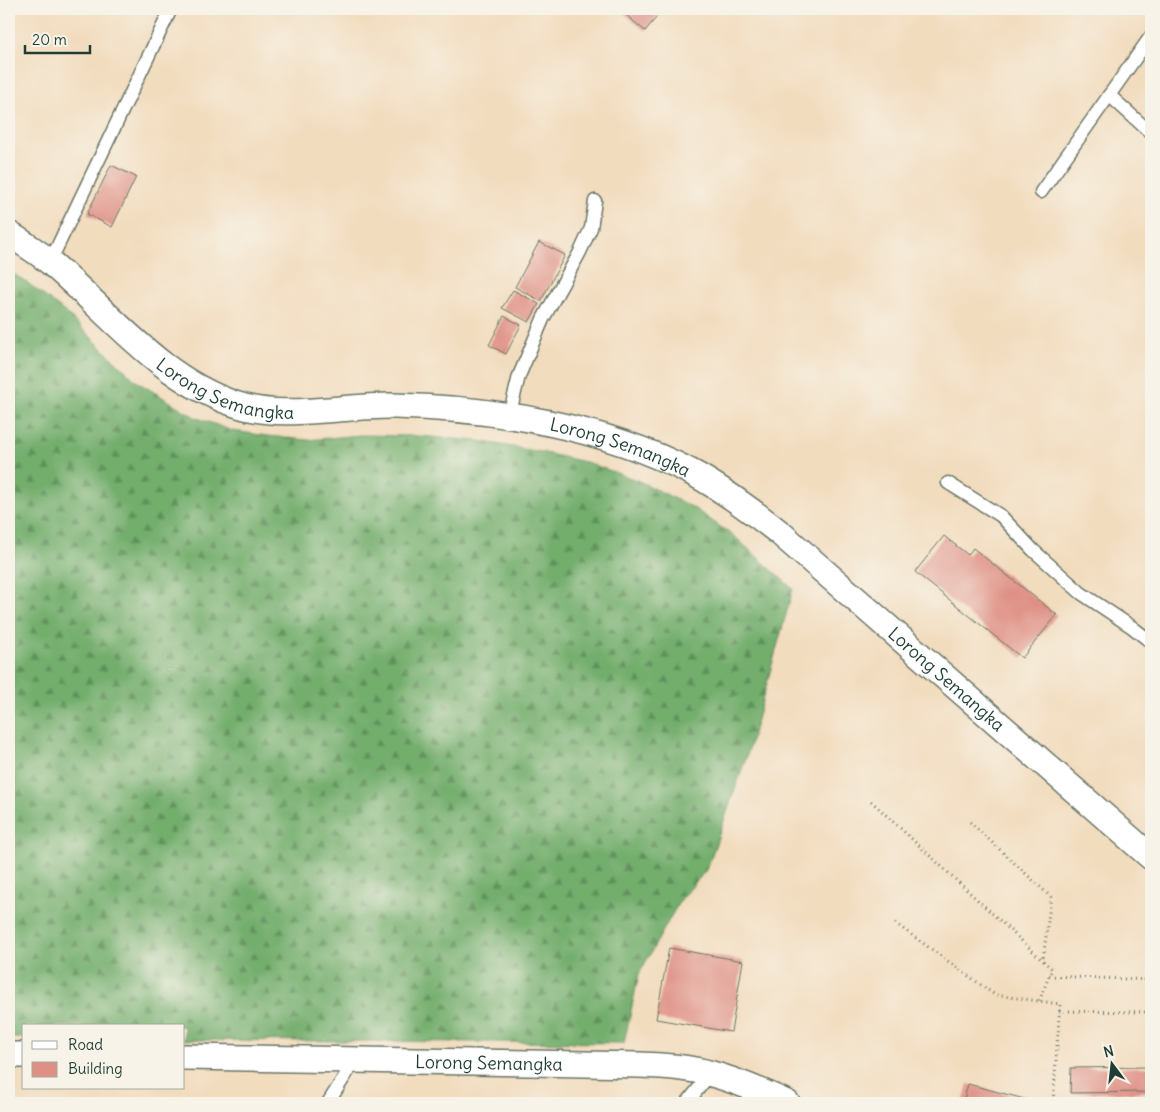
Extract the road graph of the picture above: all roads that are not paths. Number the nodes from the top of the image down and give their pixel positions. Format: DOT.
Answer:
graph roads {
  1 [pos="171,9"];
  2 [pos="1151,36"];
  3 [pos="1109,95"];
  4 [pos="1151,133"];
  5 [pos="1041,192"];
  6 [pos="595,201"];
  7 [pos="9,234"];
  8 [pos="50,262"];
  9 [pos="509,416"];
  10 [pos="948,483"];
  11 [pos="1151,642"];
  12 [pos="1151,857"];
  13 [pos="9,1055"];
  14 [pos="22,1055"];
  15 [pos="185,1057"];
  16 [pos="354,1060"];
  17 [pos="710,1074"];
  18 [pos="328,1103"];
  19 [pos="687,1103"];
  20 [pos="787,1103"];
  1 -- 8 [label="lane"];
  2 -- 3 [label="lane"];
  3 -- 4 [label="lane"];
  3 -- 5 [label="lane"];
  6 -- 9 [label="lane"];
  7 -- 8 [label="street, Lorong Semangka"];
  8 -- 9 [label="street, Lorong Semangka"];
  9 -- 12 [label="street, Lorong Semangka"];
  10 -- 11 [label="lane"];
  13 -- 14 [label="street"];
  15 -- 16 [label="street, Lorong Semangka"];
  16 -- 17 [label="street, Lorong Semangka"];
  16 -- 18 [label="lane"];
  17 -- 19 [label="lane"];
  17 -- 20 [label="street, Lorong Semangka"];
}
